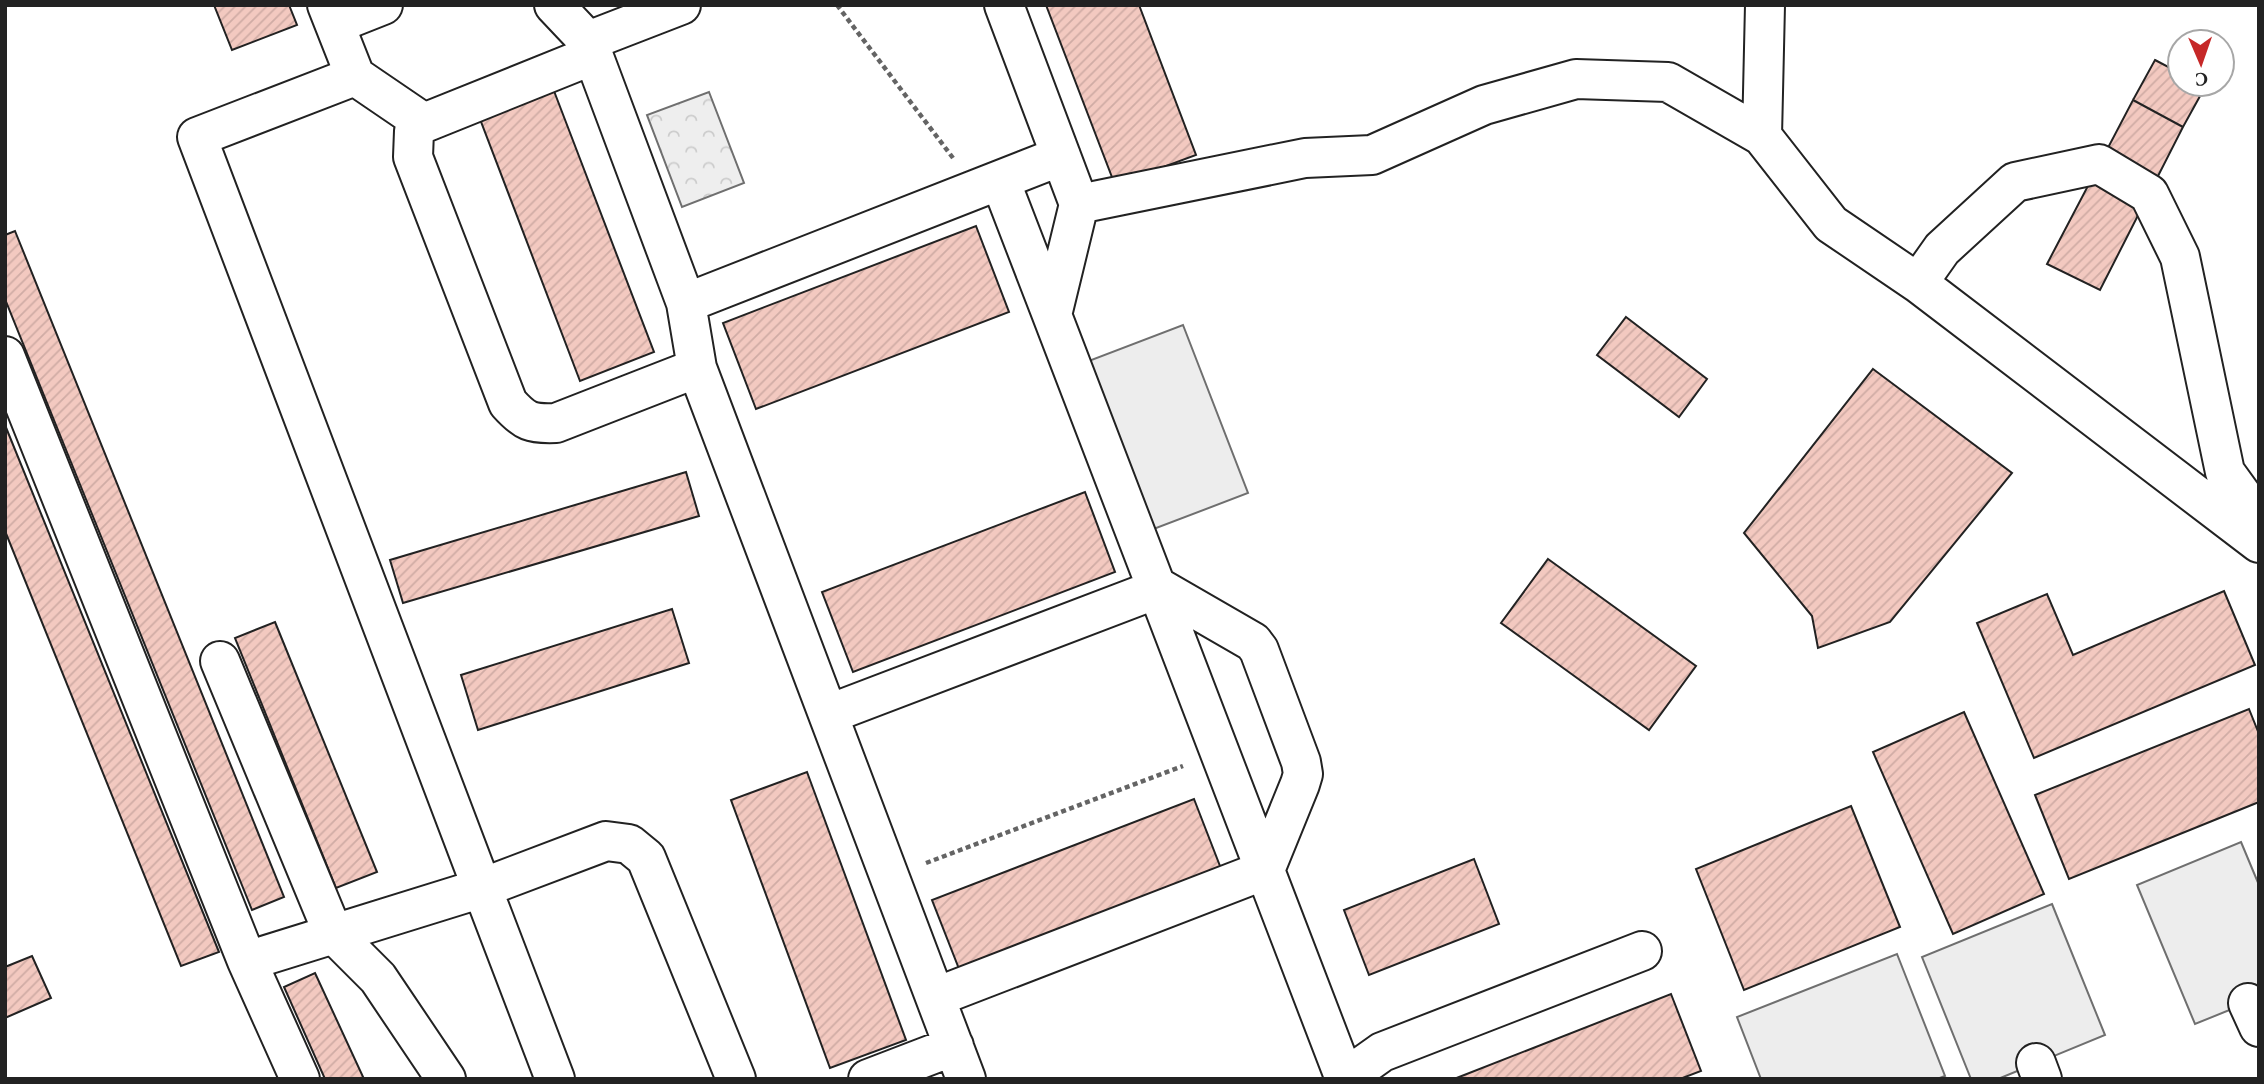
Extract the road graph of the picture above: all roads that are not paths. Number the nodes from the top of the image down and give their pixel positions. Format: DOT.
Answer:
graph roads {
  1 [pos="383,5"];
  2 [pos="554,5"];
  3 [pos="681,5"];
  4 [pos="1004,5"];
  5 [pos="1765,5"];
  6 [pos="331,15"];
  7 [pos="590,48"];
  8 [pos="355,76"];
  9 [pos="424,123"];
  10 [pos="1762,136"];
  11 [pos="1060,156"];
  12 [pos="989,184"];
  13 [pos="1079,204"];
  14 [pos="1918,282"];
  15 [pos="687,303"];
  16 [pos="1052,315"];
  17 [pos="5,356"];
  18 [pos="697,368"];
  19 [pos="2259,519"];
  20 [pos="2259,544"];
  21 [pos="1157,587"];
  22 [pos="220,662"];
  23 [pos="828,714"];
  24 [pos="1265,870"];
  25 [pos="482,888"];
  26 [pos="333,933"];
  27 [pos="1642,951"];
  28 [pos="247,961"];
  29 [pos="936,998"];
  30 [pos="960,1062"];
  31 [pos="300,1079"];
  32 [pos="446,1079"];
  33 [pos="555,1079"];
  34 [pos="736,1079"];
  35 [pos="868,1079"];
  36 [pos="1345,1079"];
  1 -- 6 [label="street"];
  2 -- 7 [label="street"];
  3 -- 7 [label="street"];
  4 -- 11 [label="street"];
  5 -- 10 [label="street"];
  6 -- 8 [label="street"];
  7 -- 9 [label="street"];
  7 -- 15 [label="street"];
  8 -- 9 [label="street"];
  8 -- 25 [label="street"];
  9 -- 18 [label="street"];
  10 -- 13 [label="street"];
  10 -- 14 [label="street"];
  11 -- 12 [label="street"];
  11 -- 13 [label="street"];
  12 -- 15 [label="street"];
  12 -- 16 [label="street"];
  13 -- 16 [label="street"];
  14 -- 19 [label="street"];
  14 -- 20 [label="street"];
  15 -- 18 [label="street"];
  16 -- 21 [label="street"];
  17 -- 28 [label="street"];
  18 -- 23 [label="street"];
  21 -- 23 [label="street"];
  21 -- 24 [label="street"];
  21 -- 24 [label="street"];
  22 -- 26 [label="street"];
  23 -- 29 [label="street"];
  24 -- 29 [label="street"];
  24 -- 36 [label="street"];
  25 -- 26 [label="street"];
  25 -- 33 [label="street"];
  25 -- 34 [label="street"];
  26 -- 28 [label="street"];
  26 -- 32 [label="street"];
  27 -- 36 [label="street"];
  28 -- 31 [label="street"];
  29 -- 30 [label="street"];
  30 -- 35 [label="street"];
}
